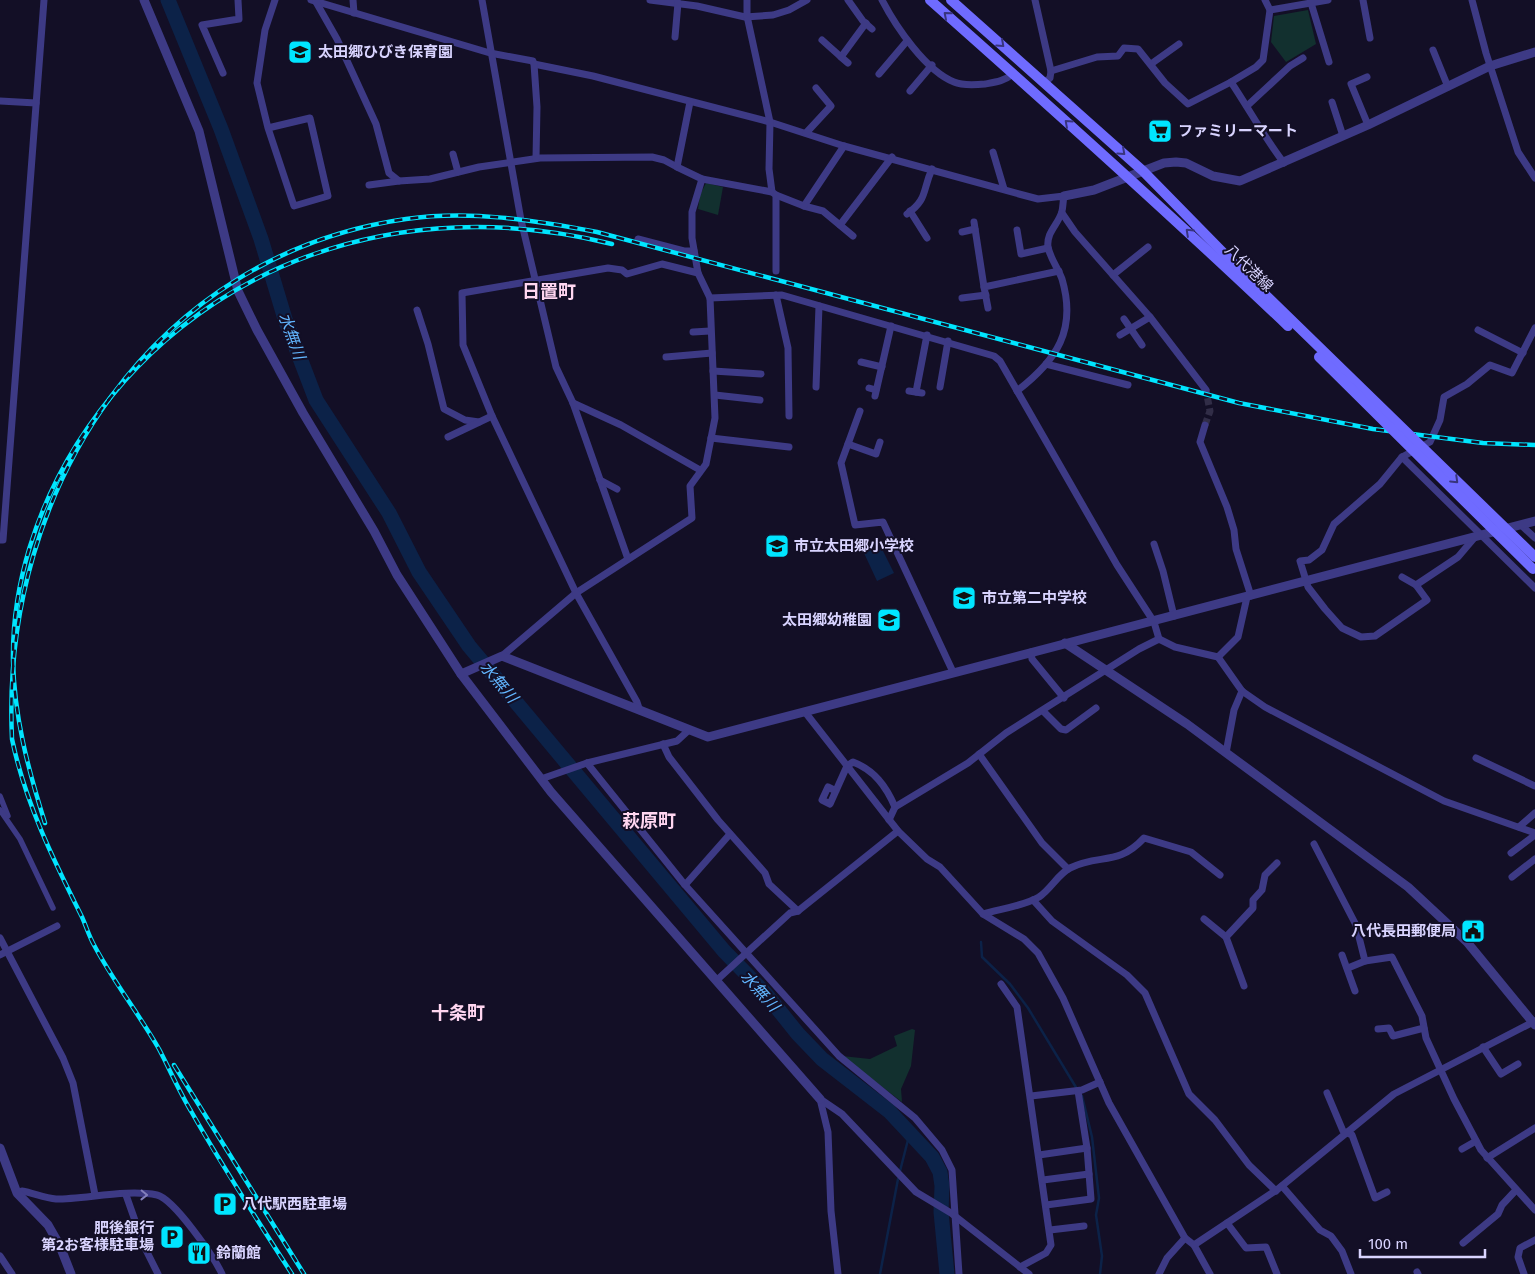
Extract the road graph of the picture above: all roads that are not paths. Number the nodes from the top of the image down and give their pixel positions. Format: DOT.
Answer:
graph roads {
  1 [pos="44,0"];
  2 [pos="144,0"];
  3 [pos="238,0"];
  4 [pos="275,0"];
  5 [pos="353,0"];
  6 [pos="482,0"];
  7 [pos="650,0"];
  8 [pos="747,0"];
  9 [pos="807,0"];
  10 [pos="848,0"];
  11 [pos="882,0"];
  12 [pos="930,0"];
  13 [pos="951,0"];
  14 [pos="1035,0"];
  15 [pos="1265,0"];
  16 [pos="1328,0"];
  17 [pos="1363,0"];
  18 [pos="1472,0"];
  19 [pos="314,1"];
  20 [pos="678,3"];
  21 [pos="1311,3"];
  22 [pos="1270,10"];
  23 [pos="354,13"];
  24 [pos="747,16"];
  25 [pos="866,23"];
  26 [pos="872,29"];
  27 [pos="675,37"];
  28 [pos="1370,38"];
  29 [pos="822,40"];
  30 [pos="907,41"];
  31 [pos="1179,44"];
  32 [pos="1433,50"];
  33 [pos="1535,52"];
  34 [pos="490,53"];
  35 [pos="840,56"];
  36 [pos="1303,58"];
  37 [pos="1329,62"];
  38 [pos="848,63"];
  39 [pos="534,64"];
  40 [pos="1151,64"];
  41 [pos="932,65"];
  42 [pos="1490,66"];
  43 [pos="1052,71"];
  44 [pos="223,73"];
  45 [pos="879,74"];
  46 [pos="1013,74"];
  47 [pos="1367,77"];
  48 [pos="1231,82"];
  49 [pos="1044,83"];
  50 [pos="1448,87"];
  51 [pos="816,88"];
  52 [pos="910,91"];
  53 [pos="0,100"];
  54 [pos="690,102"];
  55 [pos="1332,102"];
  56 [pos="36,103"];
  57 [pos="1247,106"];
  58 [pos="770,122"];
  59 [pos="1368,125"];
  60 [pos="268,128"];
  61 [pos="806,133"];
  62 [pos="1343,136"];
  63 [pos="844,146"];
  64 [pos="993,152"];
  65 [pos="453,154"];
  66 [pos="536,158"];
  67 [pos="892,158"];
  68 [pos="510,162"];
  69 [pos="1284,163"];
  70 [pos="677,167"];
  71 [pos="932,169"];
  72 [pos="1143,171"];
  73 [pos="458,172"];
  74 [pos="1125,177"];
  75 [pos="702,178"];
  76 [pos="1535,178"];
  77 [pos="398,181"];
  78 [pos="369,186"];
  79 [pos="1004,189"];
  80 [pos="774,194"];
  81 [pos="1064,196"];
  82 [pos="804,206"];
  83 [pos="1062,213"];
  84 [pos="840,225"];
  85 [pos="1018,230"];
  86 [pos="962,232"];
  87 [pos="854,236"];
  88 [pos="927,238"];
  89 [pos="638,239"];
  90 [pos="1148,247"];
  91 [pos="1048,248"];
  92 [pos="694,251"];
  93 [pos="776,271"];
  94 [pos="1059,271"];
  95 [pos="698,273"];
  96 [pos="1113,275"];
  97 [pos="534,281"];
  98 [pos="984,287"];
  99 [pos="776,295"];
  100 [pos="986,295"];
  101 [pos="710,298"];
  102 [pos="962,298"];
  103 [pos="819,306"];
  104 [pos="988,308"];
  105 [pos="417,310"];
  106 [pos="1150,317"];
  107 [pos="1124,319"];
  108 [pos="891,326"];
  109 [pos="1535,328"];
  110 [pos="1130,329"];
  111 [pos="1478,330"];
  112 [pos="710,331"];
  113 [pos="692,332"];
  114 [pos="927,336"];
  115 [pos="1120,336"];
  116 [pos="948,341"];
  117 [pos="1142,345"];
  118 [pos="712,353"];
  119 [pos="1523,353"];
  120 [pos="666,357"];
  121 [pos="861,362"];
  122 [pos="1046,364"];
  123 [pos="882,367"];
  124 [pos="713,370"];
  125 [pos="761,374"];
  126 [pos="818,383"];
  127 [pos="1128,385"];
  128 [pos="940,387"];
  129 [pos="868,388"];
  130 [pos="1206,390"];
  131 [pos="1017,391"];
  132 [pos="916,392"];
  133 [pos="715,395"];
  134 [pos="760,400"];
  135 [pos="573,403"];
  136 [pos="860,411"];
  137 [pos="492,416"];
  138 [pos="789,416"];
  139 [pos="479,422"];
  140 [pos="1205,425"];
  141 [pos="448,437"];
  142 [pos="710,438"];
  143 [pos="880,442"];
  144 [pos="848,444"];
  145 [pos="789,447"];
  146 [pos="1402,457"];
  147 [pos="700,470"];
  148 [pos="600,480"];
  149 [pos="616,489"];
  150 [pos="1535,521"];
  151 [pos="1522,525"];
  152 [pos="1480,534"];
  153 [pos="1535,538"];
  154 [pos="0,540"];
  155 [pos="1154,544"];
  156 [pos="1535,557"];
  157 [pos="628,559"];
  158 [pos="1534,570"];
  159 [pos="1402,577"];
  160 [pos="1308,582"];
  161 [pos="1416,585"];
  162 [pos="1535,588"];
  163 [pos="576,593"];
  164 [pos="1249,597"];
  165 [pos="1174,616"];
  166 [pos="1154,622"];
  167 [pos="1159,639"];
  168 [pos="1065,643"];
  169 [pos="1031,652"];
  170 [pos="502,656"];
  171 [pos="1218,657"];
  172 [pos="1106,670"];
  173 [pos="953,672"];
  174 [pos="461,674"];
  175 [pos="1242,691"];
  176 [pos="1064,698"];
  177 [pos="1096,708"];
  178 [pos="640,711"];
  179 [pos="1043,711"];
  180 [pos="805,712"];
  181 [pos="689,730"];
  182 [pos="663,744"];
  183 [pos="1226,753"];
  184 [pos="979,754"];
  185 [pos="1476,758"];
  186 [pos="584,764"];
  187 [pos="847,766"];
  188 [pos="541,779"];
  189 [pos="1535,786"];
  190 [pos="836,791"];
  191 [pos="0,796"];
  192 [pos="895,807"];
  193 [pos="0,810"];
  194 [pos="1535,813"];
  195 [pos="9,820"];
  196 [pos="889,820"];
  197 [pos="1519,827"];
  198 [pos="898,831"];
  199 [pos="730,834"];
  200 [pos="1535,834"];
  201 [pos="1314,844"];
  202 [pos="1510,853"];
  203 [pos="1535,859"];
  204 [pos="1277,863"];
  205 [pos="1068,869"];
  206 [pos="1220,874"];
  207 [pos="1512,877"];
  208 [pos="685,885"];
  209 [pos="1033,900"];
  210 [pos="53,908"];
  211 [pos="798,911"];
  212 [pos="983,914"];
  213 [pos="1204,919"];
  214 [pos="57,926"];
  215 [pos="0,938"];
  216 [pos="1226,938"];
  217 [pos="9,952"];
  218 [pos="747,953"];
  219 [pos="0,955"];
  220 [pos="1342,956"];
  221 [pos="1365,961"];
  222 [pos="1348,968"];
  223 [pos="717,980"];
  224 [pos="1001,984"];
  225 [pos="1244,986"];
  226 [pos="1355,991"];
  227 [pos="1534,1023"];
  228 [pos="1424,1028"];
  229 [pos="1378,1030"];
  230 [pos="1484,1047"];
  231 [pos="1518,1064"];
  232 [pos="1442,1070"];
  233 [pos="1100,1082"];
  234 [pos="1078,1091"];
  235 [pos="1327,1093"];
  236 [pos="1030,1096"];
  237 [pos="820,1099"];
  238 [pos="1535,1128"];
  239 [pos="1346,1133"];
  240 [pos="1476,1141"];
  241 [pos="0,1148"];
  242 [pos="1087,1148"];
  243 [pos="1462,1149"];
  244 [pos="1039,1155"];
  245 [pos="1487,1158"];
  246 [pos="1089,1174"];
  247 [pos="1043,1180"];
  248 [pos="1279,1188"];
  249 [pos="1516,1190"];
  250 [pos="1387,1192"];
  251 [pos="17,1193"];
  252 [pos="126,1194"];
  253 [pos="95,1195"];
  254 [pos="1046,1205"];
  255 [pos="1535,1210"];
  256 [pos="954,1215"];
  257 [pos="1227,1223"];
  258 [pos="1084,1226"];
  259 [pos="1050,1230"];
  260 [pos="1185,1238"];
  261 [pos="1535,1240"];
  262 [pos="1463,1243"];
  263 [pos="1194,1245"];
  264 [pos="0,1256"];
  265 [pos="1020,1267"];
  266 [pos="12,1274"];
  267 [pos="71,1274"];
  268 [pos="158,1274"];
  269 [pos="222,1274"];
  270 [pos="838,1274"];
  271 [pos="959,1274"];
  272 [pos="1029,1274"];
  273 [pos="1160,1274"];
  274 [pos="1210,1274"];
  275 [pos="1277,1274"];
  276 [pos="1351,1274"];
  277 [pos="1524,1274"];
  1 -- 56 [label="street"];
  2 -- 174 [label="street"];
  3 -- 44 [label="street"];
  4 -- 60 [label="street"];
  5 -- 23 [label="street"];
  6 -- 34 [label="street"];
  7 -- 20 [label="street"];
  8 -- 24 [label="street"];
  9 -- 24 [label="street"];
  10 -- 25 [label="street"];
  11 -- 30 [label="street"];
  46 -- 12 [label="main road, 八代港線, one-way"];
  13 -- 49 [label="main road, 八代港線, one-way"];
  14 -- 43 [label="street"];
  15 -- 22 [label="street"];
  16 -- 21 [label="street"];
  17 -- 28 [label="street"];
  18 -- 42 [label="street"];
  19 -- 23 [label="street"];
  19 -- 77 [label="street"];
  20 -- 24 [label="street"];
  20 -- 27 [label="street"];
  21 -- 22 [label="street"];
  21 -- 37 [label="street"];
  22 -- 48 [label="street"];
  23 -- 34 [label="street"];
  24 -- 58 [label="street"];
  25 -- 26 [label="street"];
  25 -- 35 [label="street"];
  29 -- 35 [label="street"];
  30 -- 41 [label="street"];
  30 -- 45 [label="street"];
  31 -- 40 [label="street"];
  32 -- 50 [label="street"];
  33 -- 42 [label="street"];
  34 -- 39 [label="street"];
  34 -- 68 [label="street"];
  35 -- 38 [label="street"];
  36 -- 57 [label="street"];
  39 -- 54 [label="street"];
  39 -- 66 [label="street"];
  40 -- 43 [label="street"];
  40 -- 48 [label="street"];
  41 -- 46 [label="street"];
  41 -- 52 [label="street"];
  42 -- 50 [label="street"];
  42 -- 76 [label="street"];
  43 -- 49 [label="street"];
  74 -- 46 [label="main road, 八代港線, one-way"];
  47 -- 59 [label="street"];
  48 -- 57 [label="street"];
  49 -- 72 [label="main road, 八代港線, one-way"];
  50 -- 59 [label="street"];
  51 -- 61 [label="street"];
  53 -- 56 [label="street"];
  54 -- 58 [label="street"];
  54 -- 70 [label="street"];
  55 -- 62 [label="street"];
  56 -- 154 [label="street"];
  57 -- 69 [label="street"];
  58 -- 61 [label="street"];
  58 -- 80 [label="street"];
  59 -- 62 [label="street"];
  60 -- 60 [label="street"];
  61 -- 63 [label="street"];
  62 -- 69 [label="street"];
  63 -- 67 [label="street"];
  63 -- 82 [label="street"];
  64 -- 79 [label="street"];
  65 -- 73 [label="street"];
  66 -- 68 [label="street"];
  66 -- 70 [label="street"];
  67 -- 71 [label="street"];
  67 -- 84 [label="street"];
  68 -- 73 [label="street"];
  68 -- 97 [label="street"];
  69 -- 72 [label="street"];
  70 -- 75 [label="street"];
  71 -- 79 [label="street"];
  71 -- 88 [label="street"];
  72 -- 74 [label="street"];
  72 -- 156 [label="main road, 八代港線, one-way, bridge"];
  73 -- 77 [label="street"];
  74 -- 81 [label="street"];
  158 -- 74 [label="main road, 八代港線, one-way, bridge"];
  75 -- 80 [label="street"];
  75 -- 92 [label="street"];
  77 -- 78 [label="street"];
  79 -- 81 [label="street"];
  80 -- 82 [label="street"];
  80 -- 93 [label="street"];
  81 -- 83 [label="street"];
  82 -- 84 [label="street"];
  83 -- 91 [label="street"];
  83 -- 96 [label="street"];
  84 -- 87 [label="street"];
  85 -- 91 [label="street"];
  86 -- 98 [label="street"];
  89 -- 92 [label="street"];
  90 -- 96 [label="street"];
  91 -- 94 [label="street"];
  92 -- 95 [label="street"];
  94 -- 98 [label="street"];
  94 -- 122 [label="street"];
  95 -- 97 [label="street"];
  95 -- 101 [label="street"];
  96 -- 106 [label="street"];
  97 -- 135 [label="street"];
  97 -- 137 [label="street"];
  98 -- 100 [label="street"];
  99 -- 101 [label="street"];
  99 -- 103 [label="street"];
  99 -- 138 [label="street"];
  100 -- 102 [label="street"];
  100 -- 104 [label="street"];
  101 -- 112 [label="street"];
  103 -- 108 [label="street"];
  103 -- 126 [label="street"];
  105 -- 139 [label="street"];
  106 -- 110 [label="street"];
  106 -- 130 [label="street"];
  107 -- 110 [label="street"];
  108 -- 114 [label="street"];
  108 -- 123 [label="street"];
  109 -- 119 [label="street"];
  110 -- 115 [label="street"];
  110 -- 117 [label="street"];
  111 -- 119 [label="street"];
  112 -- 113 [label="street"];
  112 -- 118 [label="street"];
  114 -- 116 [label="street"];
  114 -- 132 [label="street"];
  116 -- 128 [label="street"];
  116 -- 131 [label="street"];
  118 -- 120 [label="street"];
  118 -- 124 [label="street"];
  119 -- 146 [label="street"];
  121 -- 123 [label="street"];
  122 -- 127 [label="street"];
  122 -- 131 [label="street"];
  123 -- 129 [label="street"];
  124 -- 125 [label="street"];
  124 -- 133 [label="street"];
  131 -- 166 [label="street"];
  133 -- 134 [label="street"];
  133 -- 142 [label="street"];
  135 -- 147 [label="street"];
  135 -- 148 [label="street"];
  136 -- 144 [label="street"];
  137 -- 139 [label="street"];
  137 -- 163 [label="street"];
  139 -- 141 [label="street"];
  140 -- 164 [label="street"];
  142 -- 145 [label="street"];
  142 -- 147 [label="street"];
  143 -- 144 [label="street"];
  144 -- 173 [label="street"];
  146 -- 152 [label="street"];
  146 -- 160 [label="street"];
  147 -- 157 [label="street"];
  148 -- 149 [label="street"];
  148 -- 157 [label="street"];
  150 -- 151 [label="street"];
  151 -- 152 [label="street"];
  151 -- 153 [label="street"];
  152 -- 160 [label="street"];
  152 -- 161 [label="street"];
  152 -- 162 [label="street"];
  155 -- 165 [label="street"];
  157 -- 163 [label="street"];
  159 -- 161 [label="street"];
  160 -- 161 [label="street"];
  160 -- 164 [label="street"];
  163 -- 170 [label="street"];
  163 -- 178 [label="street"];
  164 -- 165 [label="street"];
  164 -- 171 [label="street"];
  165 -- 166 [label="street"];
  166 -- 167 [label="street"];
  166 -- 168 [label="street"];
  167 -- 171 [label="street"];
  167 -- 172 [label="street"];
  168 -- 169 [label="street"];
  168 -- 172 [label="street"];
  169 -- 173 [label="street"];
  169 -- 176 [label="street"];
  170 -- 174 [label="street"];
  170 -- 178 [label="street"];
  171 -- 175 [label="street"];
  172 -- 176 [label="street"];
  172 -- 183 [label="street"];
  173 -- 180 [label="street"];
  174 -- 188 [label="street"];
  175 -- 183 [label="street"];
  175 -- 197 [label="street"];
  176 -- 179 [label="street"];
  177 -- 179 [label="street"];
  178 -- 181 [label="street"];
  179 -- 184 [label="street"];
  180 -- 181 [label="street"];
  180 -- 187 [label="street"];
  181 -- 182 [label="street"];
  182 -- 186 [label="street"];
  182 -- 199 [label="street"];
  183 -- 227 [label="street"];
  184 -- 192 [label="street"];
  184 -- 205 [label="street"];
  185 -- 189 [label="street"];
  186 -- 188 [label="street"];
  186 -- 208 [label="street"];
  187 -- 190 [label="street"];
  187 -- 192 [label="street"];
  187 -- 196 [label="street"];
  188 -- 223 [label="street"];
  191 -- 195 [label="street"];
  192 -- 196 [label="street"];
  193 -- 195 [label="street"];
  194 -- 197 [label="street"];
  195 -- 210 [label="street"];
  196 -- 198 [label="street"];
  197 -- 200 [label="street"];
  198 -- 211 [label="street"];
  198 -- 212 [label="street"];
  199 -- 208 [label="street"];
  199 -- 211 [label="street"];
  200 -- 202 [label="street"];
  201 -- 221 [label="street"];
  203 -- 207 [label="street"];
  204 -- 216 [label="street"];
  205 -- 206 [label="street"];
  205 -- 209 [label="street"];
  208 -- 218 [label="street"];
  209 -- 212 [label="street"];
  209 -- 248 [label="street"];
  211 -- 218 [label="street"];
  212 -- 233 [label="street"];
  213 -- 216 [label="street"];
  214 -- 217 [label="street"];
  215 -- 217 [label="street"];
  216 -- 225 [label="street"];
  217 -- 219 [label="street"];
  217 -- 253 [label="street"];
  218 -- 223 [label="street"];
  218 -- 256 [label="street"];
  220 -- 222 [label="street"];
  221 -- 222 [label="street"];
  221 -- 228 [label="street"];
  222 -- 226 [label="street"];
  223 -- 237 [label="street"];
  224 -- 236 [label="street"];
  227 -- 230 [label="street"];
  228 -- 229 [label="street"];
  228 -- 232 [label="street"];
  230 -- 231 [label="street"];
  230 -- 232 [label="street"];
  232 -- 239 [label="street"];
  232 -- 240 [label="street"];
  233 -- 234 [label="street"];
  233 -- 260 [label="street"];
  234 -- 236 [label="street"];
  234 -- 242 [label="street"];
  235 -- 239 [label="street"];
  236 -- 244 [label="street"];
  237 -- 256 [label="street"];
  237 -- 270 [label="street"];
  238 -- 245 [label="street"];
  239 -- 248 [label="street"];
  239 -- 250 [label="street"];
  240 -- 243 [label="street"];
  240 -- 245 [label="street"];
  241 -- 251 [label="street"];
  242 -- 244 [label="street"];
  242 -- 246 [label="street"];
  244 -- 247 [label="street"];
  245 -- 249 [label="street"];
  246 -- 247 [label="street"];
  246 -- 254 [label="street"];
  247 -- 254 [label="street"];
  248 -- 257 [label="street"];
  248 -- 276 [label="street"];
  249 -- 255 [label="street"];
  249 -- 262 [label="street"];
  251 -- 253 [label="street"];
  251 -- 267 [label="street"];
  252 -- 253 [label="street"];
  252 -- 268 [label="street"];
  252 -- 269 [label="street, one-way"];
  254 -- 259 [label="street"];
  256 -- 265 [label="street"];
  256 -- 271 [label="street"];
  257 -- 263 [label="street"];
  257 -- 275 [label="street"];
  258 -- 259 [label="street"];
  259 -- 265 [label="street"];
  260 -- 263 [label="street"];
  260 -- 273 [label="street"];
  261 -- 277 [label="street"];
  263 -- 274 [label="street"];
  264 -- 266 [label="street"];
  265 -- 272 [label="street"];
}
